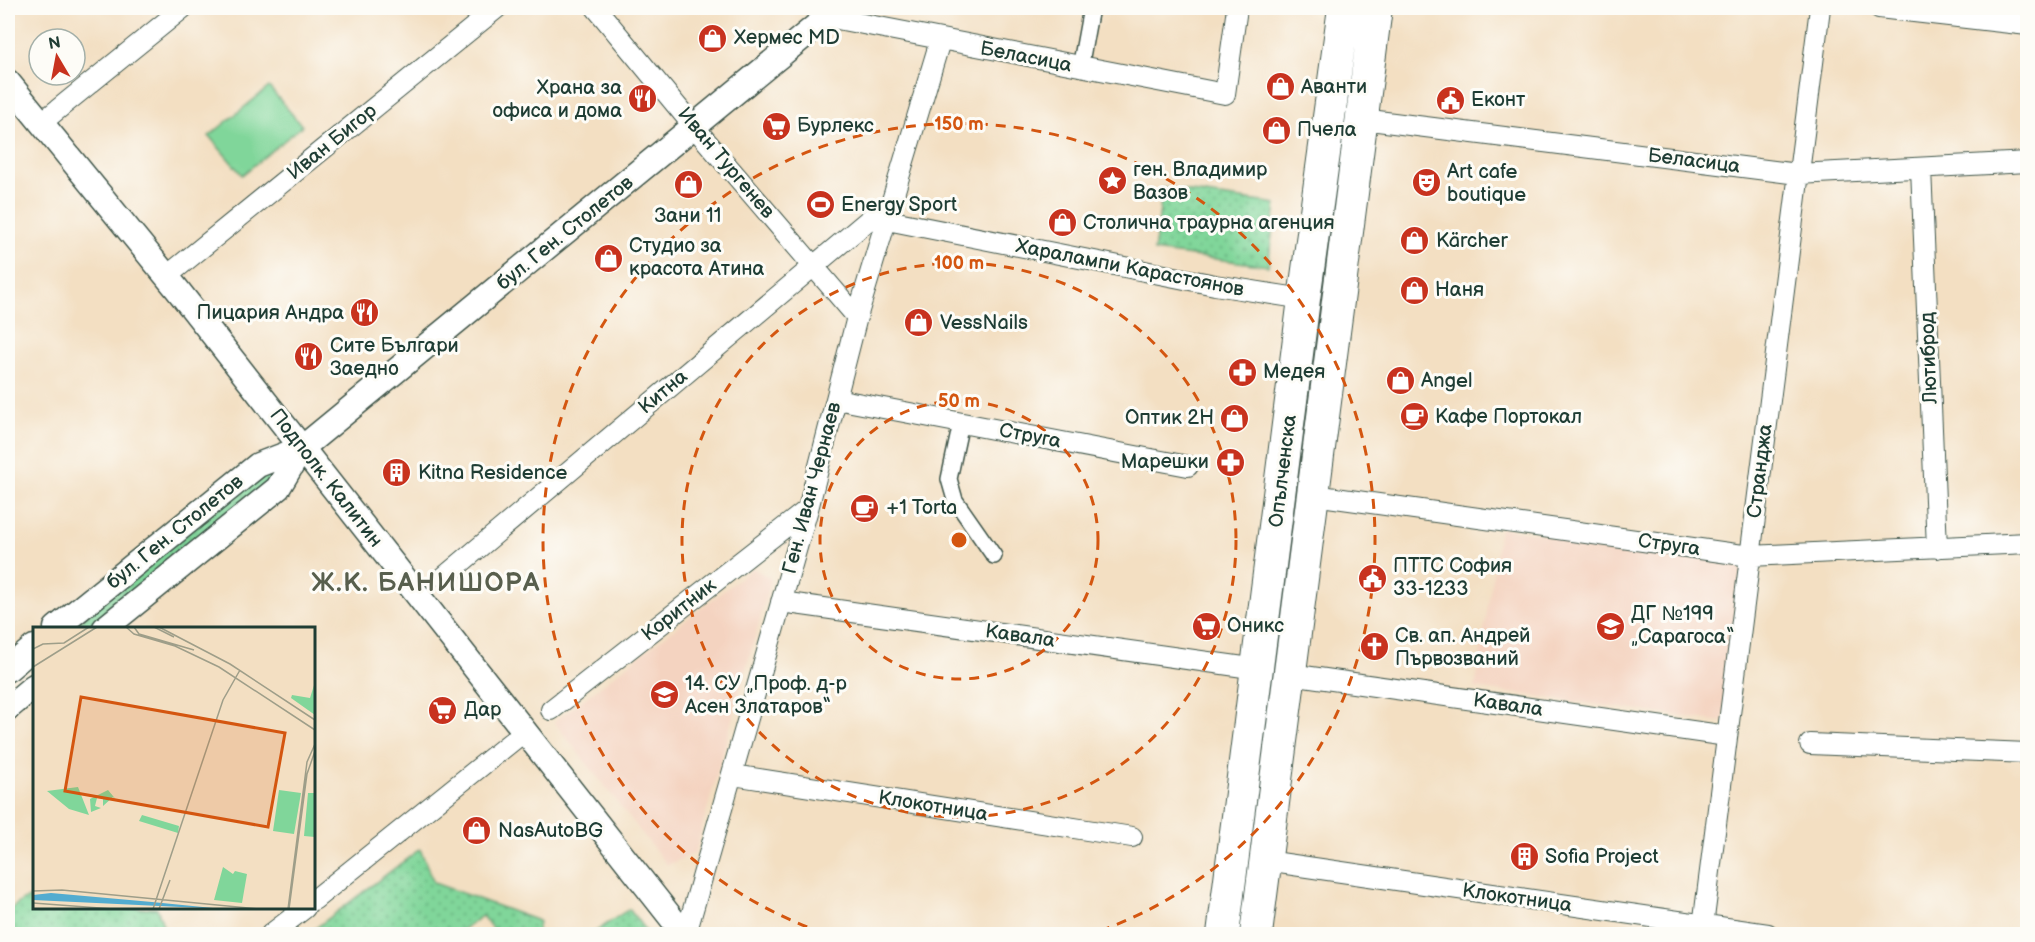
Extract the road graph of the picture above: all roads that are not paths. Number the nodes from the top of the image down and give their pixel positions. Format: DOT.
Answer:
graph roads {
  1 [pos="183,8"];
  2 [pos="497,8"];
  3 [pos="596,8"];
  4 [pos="851,8"];
  5 [pos="1091,8"];
  6 [pos="1237,8"];
  7 [pos="1344,8"];
  8 [pos="1376,8"];
  9 [pos="1820,8"];
  10 [pos="1879,8"];
  11 [pos="2027,8"];
  12 [pos="830,12"];
  13 [pos="2028,24"];
  14 [pos="940,41"];
  15 [pos="1080,68"];
  16 [pos="8,82"];
  17 [pos="1362,119"];
  18 [pos="41,123"];
  19 [pos="695,128"];
  20 [pos="2028,162"];
  21 [pos="1921,168"];
  22 [pos="1798,174"];
  23 [pos="886,219"];
  24 [pos="813,266"];
  25 [pos="166,276"];
  26 [pos="1304,299"];
  27 [pos="857,317"];
  28 [pos="836,399"];
  29 [pos="961,423"];
  30 [pos="302,448"];
  31 [pos="1188,466"];
  32 [pos="1314,495"];
  33 [pos="808,509"];
  34 [pos="2028,543"];
  35 [pos="1937,548"];
  36 [pos="994,556"];
  37 [pos="1750,556"];
  38 [pos="444,577"];
  39 [pos="782,602"];
  40 [pos="57,627"];
  41 [pos="106,627"];
  42 [pos="33,647"];
  43 [pos="8,669"];
  44 [pos="1258,669"];
  45 [pos="1290,674"];
  46 [pos="33,687"];
  47 [pos="8,708"];
  48 [pos="551,710"];
  49 [pos="525,732"];
  50 [pos="1727,736"];
  51 [pos="1810,744"];
  52 [pos="2028,753"];
  53 [pos="733,775"];
  54 [pos="1132,837"];
  55 [pos="1266,861"];
  56 [pos="315,899"];
  57 [pos="304,909"];
  58 [pos="1702,930"];
  59 [pos="271,934"];
  60 [pos="685,934"];
  61 [pos="1223,934"];
  62 [pos="1256,934"];
  63 [pos="1768,934"];
  1 -- 18 [label="street"];
  2 -- 25 [label="street, Иван Бигор"];
  3 -- 19 [label="street, Иван Тургенев"];
  4 -- 12 [label="street, бул. Ген. Столетов"];
  5 -- 15 [label="street"];
  6 -- 15 [label="street, Беласица"];
  7 -- 26 [label="main road, Опълченска"];
  8 -- 17 [label="main road, Опълченска"];
  9 -- 22 [label="street, Странджа"];
  10 -- 13 [label="street"];
  11 -- 13 [label="street"];
  12 -- 14 [label="street, Беласица"];
  12 -- 19 [label="street, бул. Ген. Столетов"];
  14 -- 15 [label="street, Беласица"];
  14 -- 23 [label="street, Ген. Иван Чернаев"];
  16 -- 18 [label="street, Подполк. Калитин"];
  17 -- 22 [label="street, Беласица"];
  17 -- 32 [label="main road, Опълченска"];
  18 -- 25 [label="street, Подполк. Калитин"];
  19 -- 24 [label="street, Иван Тургенев"];
  19 -- 30 [label="street, бул. Ген. Столетов"];
  20 -- 21 [label="street, Беласица"];
  21 -- 22 [label="street, Беласица"];
  21 -- 35 [label="street, Лютиброд"];
  22 -- 37 [label="street, Странджа"];
  23 -- 24 [label="street, Китна"];
  23 -- 26 [label="street, Харалампи Карастоянов"];
  23 -- 27 [label="street, Ген. Иван Чернаев"];
  24 -- 27 [label="street, Иван Тургенев"];
  24 -- 38 [label="street, Китна"];
  25 -- 30 [label="street, Подполк. Калитин"];
  26 -- 44 [label="main road, Опълченска"];
  27 -- 28 [label="street, Ген. Иван Чернаев"];
  28 -- 29 [label="street, Струга"];
  28 -- 33 [label="street, Ген. Иван Чернаев"];
  29 -- 31 [label="street, Струга"];
  29 -- 36 [label="street"];
  30 -- 40 [label="street, бул. Ген. Столетов"];
  30 -- 41 [label="street, бул. Ген. Столетов"];
  30 -- 49 [label="street, Подполк. Калитин"];
  32 -- 37 [label="street, Струга"];
  32 -- 45 [label="main road, Опълченска"];
  33 -- 39 [label="street, Ген. Иван Чернаев"];
  33 -- 48 [label="street, Коритник"];
  34 -- 35 [label="street, Струга"];
  35 -- 37 [label="street, Струга"];
  37 -- 50 [label="street, Странджа"];
  39 -- 44 [label="street, Кавала"];
  39 -- 53 [label="street, Ген. Иван Чернаев"];
  42 -- 43 [label="street"];
  44 -- 61 [label="main road, Опълченска"];
  45 -- 50 [label="street, Кавала"];
  45 -- 55 [label="main road, Опълченска"];
  46 -- 47 [label="street"];
  49 -- 56 [label="street"];
  49 -- 60 [label="street, Подполк. Калитин"];
  50 -- 58 [label="street, Странджа"];
  51 -- 52 [label="street"];
  53 -- 54 [label="street, Клокотница"];
  53 -- 60 [label="street, Ген. Иван Чернаев"];
  55 -- 58 [label="street, Клокотница"];
  55 -- 62 [label="main road, Опълченска"];
  57 -- 59 [label="street"];
  58 -- 63 [label="street, Клокотница"];
}
